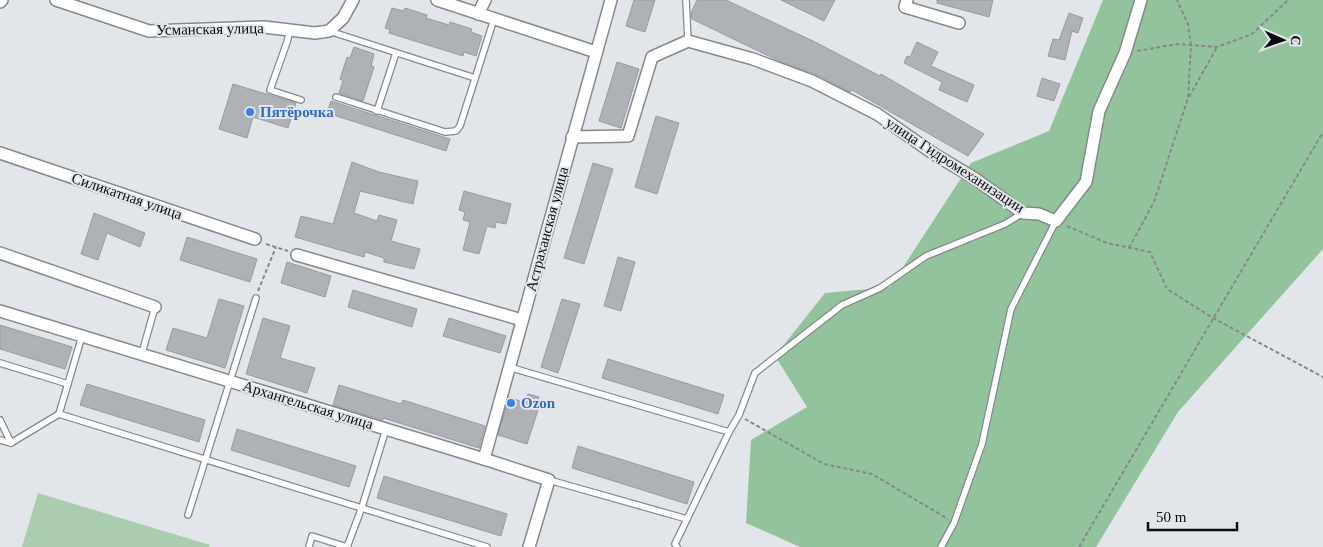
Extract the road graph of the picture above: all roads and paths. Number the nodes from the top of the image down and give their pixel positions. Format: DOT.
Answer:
graph roads {
  1 [pos="56,0"];
  2 [pos="353,0"];
  3 [pos="437,0"];
  4 [pos="484,0"];
  5 [pos="611,0"];
  6 [pos="686,0"];
  7 [pos="907,0"];
  8 [pos="1141,0"];
  9 [pos="1177,0"];
  10 [pos="1288,0"];
  11 [pos="478,14"];
  12 [pos="494,19"];
  13 [pos="960,23"];
  14 [pos="290,30"];
  15 [pos="329,31"];
  16 [pos="688,41"];
  17 [pos="1190,45"];
  18 [pos="1217,47"];
  19 [pos="396,52"];
  20 [pos="596,52"];
  21 [pos="1125,53"];
  22 [pos="475,78"];
  23 [pos="336,97"];
  24 [pos="1188,98"];
  25 [pos="301,100"];
  26 [pos="378,111"];
  27 [pos="1323,132"];
  28 [pos="572,137"];
  29 [pos="0,153"];
  30 [pos="1023,213"];
  31 [pos="1056,221"];
  32 [pos="255,239"];
  33 [pos="276,247"];
  34 [pos="1130,248"];
  35 [pos="0,253"];
  36 [pos="297,255"];
  37 [pos="256,298"];
  38 [pos="155,307"];
  39 [pos="0,311"];
  40 [pos="1213,318"];
  41 [pos="522,320"];
  42 [pos="82,336"];
  43 [pos="142,354"];
  44 [pos="0,363"];
  45 [pos="509,367"];
  46 [pos="1323,377"];
  47 [pos="231,381"];
  48 [pos="68,384"];
  49 [pos="59,414"];
  50 [pos="739,415"];
  51 [pos="0,420"];
  52 [pos="386,429"];
  53 [pos="729,432"];
  54 [pos="0,440"];
  55 [pos="10,444"];
  56 [pos="484,459"];
  57 [pos="206,460"];
  58 [pos="549,480"];
  59 [pos="361,508"];
  60 [pos="188,515"];
  61 [pos="687,519"];
  62 [pos="954,523"];
  63 [pos="309,547"];
  64 [pos="347,547"];
  65 [pos="487,547"];
  66 [pos="529,547"];
  67 [pos="677,547"];
  68 [pos="940,547"];
  69 [pos="1079,547"];
  1 -- 14 [label="street, Усманская улица"];
  2 -- 15 [label="street"];
  3 -- 11 [label="street"];
  4 -- 11 [label="street"];
  5 -- 20 [label="street, Астраханская улица"];
  6 -- 16 [label="lane"];
  7 -- 13 [label="street"];
  8 -- 21 [label="street"];
  9 -- 17 [label="path"];
  10 -- 18 [label="path"];
  11 -- 12 [label="street"];
  12 -- 20 [label="street"];
  12 -- 22 [label="lane"];
  14 -- 15 [label="street, Усманская улица"];
  14 -- 25 [label="lane"];
  15 -- 19 [label="lane"];
  16 -- 28 [label="street"];
  16 -- 30 [label="street, улица Гидромеханизации"];
  17 -- 18 [label="path"];
  17 -- 21 [label="path"];
  17 -- 24 [label="path"];
  18 -- 24 [label="path"];
  19 -- 22 [label="lane"];
  19 -- 26 [label="lane"];
  20 -- 28 [label="street, Астраханская улица"];
  21 -- 31 [label="street"];
  22 -- 26 [label="lane"];
  23 -- 26 [label="lane"];
  24 -- 34 [label="path"];
  27 -- 40 [label="path"];
  28 -- 41 [label="street, Астраханская улица"];
  29 -- 32 [label="street, Силикатная улица"];
  30 -- 31 [label="street, улица Гидромеханизации"];
  30 -- 50 [label="lane"];
  31 -- 34 [label="path"];
  31 -- 62 [label="lane"];
  32 -- 33 [label="path"];
  33 -- 36 [label="path"];
  33 -- 37 [label="path"];
  34 -- 40 [label="path"];
  35 -- 38 [label="street"];
  36 -- 41 [label="street"];
  37 -- 47 [label="lane"];
  38 -- 43 [label="lane"];
  39 -- 42 [label="street, Архангельская улица"];
  40 -- 46 [label="path"];
  40 -- 69 [label="path"];
  41 -- 45 [label="street, Астраханская улица"];
  42 -- 43 [label="street, Архангельская улица"];
  42 -- 48 [label="lane"];
  43 -- 47 [label="street, Архангельская улица"];
  44 -- 48 [label="lane"];
  45 -- 53 [label="lane"];
  45 -- 56 [label="street, Астраханская улица"];
  47 -- 52 [label="street, Архангельская улица"];
  47 -- 57 [label="lane"];
  48 -- 49 [label="lane"];
  49 -- 55 [label="lane"];
  49 -- 57 [label="lane"];
  50 -- 53 [label="lane"];
  50 -- 62 [label="path"];
  51 -- 55 [label="lane"];
  52 -- 56 [label="street, Архангельская улица"];
  52 -- 59 [label="lane"];
  53 -- 61 [label="lane"];
  54 -- 55 [label="lane"];
  56 -- 58 [label="street, Архангельская улица"];
  57 -- 59 [label="lane"];
  57 -- 60 [label="lane"];
  58 -- 61 [label="lane"];
  58 -- 66 [label="street"];
  59 -- 64 [label="lane"];
  59 -- 65 [label="lane"];
  61 -- 67 [label="lane"];
  62 -- 68 [label="lane"];
  63 -- 64 [label="lane"];
}
